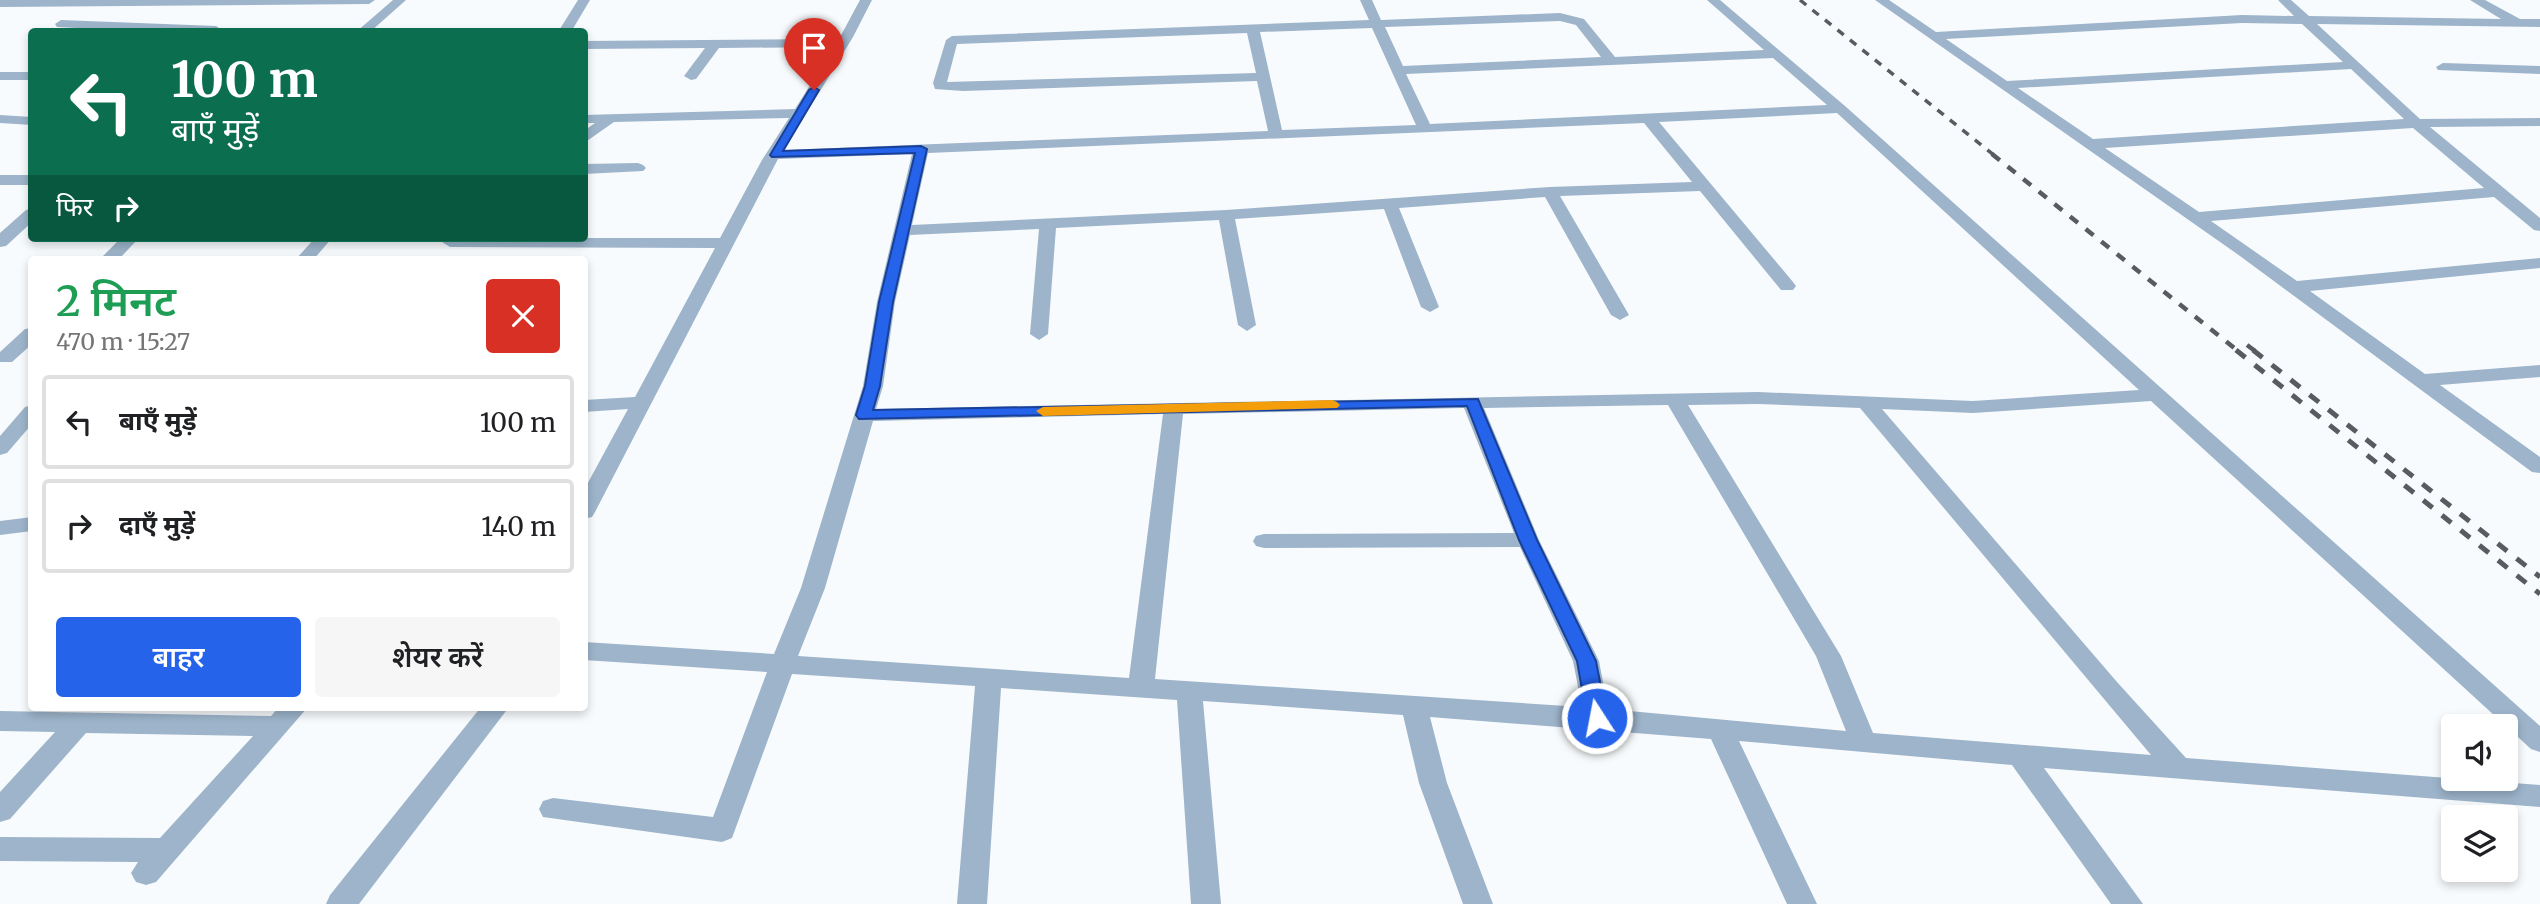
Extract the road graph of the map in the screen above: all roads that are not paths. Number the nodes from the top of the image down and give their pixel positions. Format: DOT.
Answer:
graph roads {
  1 [pos="369,0"];
  2 [pos="400,0"];
  3 [pos="584,0"];
  4 [pos="866,0"];
  5 [pos="1366,0"];
  6 [pos="1713,0"];
  7 [pos="1881,0"];
  8 [pos="2284,0"];
  9 [pos="2476,0"];
  10 [pos="175,1"];
  11 [pos="0,2"];
  12 [pos="227,19"];
  13 [pos="2304,21"];
  14 [pos="2518,23"];
  15 [pos="2540,23"];
  16 [pos="61,24"];
  17 [pos="1378,24"];
  18 [pos="367,28"];
  19 [pos="566,28"];
  20 [pos="1253,29"];
  21 [pos="1934,36"];
  22 [pos="843,43"];
  23 [pos="715,44"];
  24 [pos="588,45"];
  25 [pos="1773,54"];
  26 [pos="1611,61"];
  27 [pos="2353,65"];
  28 [pos="2442,67"];
  29 [pos="1398,70"];
  30 [pos="2540,70"];
  31 [pos="0,76"];
  32 [pos="28,76"];
  33 [pos="691,76"];
  34 [pos="1264,77"];
  35 [pos="2007,85"];
  36 [pos="1840,109"];
  37 [pos="799,113"];
  38 [pos="1648,118"];
  39 [pos="0,119"];
  40 [pos="588,119"];
  41 [pos="609,119"];
  42 [pos="28,121"];
  43 [pos="2540,122"];
  44 [pos="2416,123"];
  45 [pos="1425,130"];
  46 [pos="1276,135"];
  47 [pos="588,136"];
  48 [pos="2092,145"];
  49 [pos="921,149"];
  50 [pos="776,155"];
  51 [pos="638,168"];
  52 [pos="588,169"];
  53 [pos="0,180"];
  54 [pos="28,180"];
  55 [pos="1703,186"];
  56 [pos="1550,192"];
  57 [pos="2498,192"];
  58 [pos="1389,202"];
  59 [pos="1226,215"];
  60 [pos="28,216"];
  61 [pos="2195,217"];
  62 [pos="1048,223"];
  63 [pos="2540,226"];
  64 [pos="903,230"];
  65 [pos="0,242"];
  66 [pos="127,242"];
  67 [pos="320,242"];
  68 [pos="450,242"];
  69 [pos="726,243"];
  70 [pos="112,256"];
  71 [pos="308,256"];
  72 [pos="2540,262"];
  73 [pos="1787,286"];
  74 [pos="2293,287"];
  75 [pos="1430,307"];
  76 [pos="1620,315"];
  77 [pos="1247,325"];
  78 [pos="1039,334"];
  79 [pos="28,336"];
  80 [pos="28,356"];
  81 [pos="2,359"];
  82 [pos="2540,371"];
  83 [pos="2424,380"];
  84 [pos="2157,395"];
  85 [pos="1674,400"];
  86 [pos="643,402"];
  87 [pos="1472,402"];
  88 [pos="1866,403"];
  89 [pos="588,406"];
  90 [pos="1174,408"];
  91 [pos="864,415"];
  92 [pos="28,416"];
  93 [pos="0,449"];
  94 [pos="2540,467"];
  95 [pos="588,505"];
  96 [pos="28,524"];
  97 [pos="0,528"];
  98 [pos="1528,540"];
  99 [pos="1264,541"];
  100 [pos="588,651"];
  101 [pos="783,663"];
  102 [pos="989,677"];
  103 [pos="1141,688"];
  104 [pos="1189,691"];
  105 [pos="1414,706"];
  106 [pos="493,711"];
  107 [pos="286,717"];
  108 [pos="1597,718"];
  109 [pos="0,721"];
  110 [pos="82,721"];
  111 [pos="1720,730"];
  112 [pos="2540,742"];
  113 [pos="1864,743"];
  114 [pos="2020,755"];
  115 [pos="2179,768"];
  116 [pos="2540,796"];
  117 [pos="554,809"];
  118 [pos="0,811"];
  119 [pos="0,849"];
  120 [pos="166,850"];
  121 [pos="146,873"];
  122 [pos="341,904"];
  123 [pos="972,904"];
  124 [pos="1206,904"];
  125 [pos="1478,904"];
  126 [pos="1802,904"];
  127 [pos="2128,904"];
  1 -- 12 [label="street"];
  2 -- 18 [label="street"];
  3 -- 19 [label="street"];
  4 -- 22 [label="street"];
  5 -- 17 [label="street"];
  6 -- 25 [label="street"];
  7 -- 21 [label="street"];
  8 -- 13 [label="street"];
  9 -- 14 [label="street"];
  10 -- 11 [label="street"];
  10 -- 12 [label="street"];
  12 -- 16 [label="street"];
  13 -- 14 [label="street"];
  13 -- 21 [label="street"];
  13 -- 27 [label="street"];
  14 -- 15 [label="street"];
  17 -- 20 [label="street"];
  17 -- 26 [label="street"];
  17 -- 29 [label="street"];
  20 -- 34 [label="street"];
  20 -- 34 [label="street"];
  21 -- 35 [label="street"];
  22 -- 23 [label="street"];
  22 -- 37 [label="street"];
  23 -- 24 [label="street"];
  23 -- 33 [label="street"];
  25 -- 26 [label="street"];
  25 -- 36 [label="street"];
  26 -- 29 [label="street"];
  27 -- 35 [label="street"];
  27 -- 44 [label="street"];
  28 -- 30 [label="street"];
  29 -- 45 [label="street"];
  31 -- 32 [label="street"];
  34 -- 46 [label="street"];
  35 -- 48 [label="street"];
  36 -- 38 [label="street"];
  36 -- 84 [label="street"];
  37 -- 41 [label="street"];
  37 -- 50 [label="street"];
  38 -- 45 [label="street"];
  38 -- 55 [label="street"];
  39 -- 42 [label="street"];
  40 -- 41 [label="street"];
  41 -- 47 [label="street"];
  43 -- 44 [label="street"];
  44 -- 48 [label="street"];
  44 -- 57 [label="street"];
  45 -- 46 [label="street"];
  46 -- 49 [label="street"];
  48 -- 61 [label="street"];
  49 -- 50 [label="street"];
  49 -- 64 [label="street"];
  50 -- 69 [label="street"];
  51 -- 52 [label="street"];
  53 -- 54 [label="street"];
  55 -- 56 [label="street"];
  55 -- 73 [label="street"];
  56 -- 58 [label="street"];
  56 -- 76 [label="street"];
  57 -- 61 [label="street"];
  57 -- 63 [label="street"];
  58 -- 59 [label="street"];
  58 -- 75 [label="street"];
  59 -- 62 [label="street"];
  59 -- 77 [label="street"];
  60 -- 65 [label="street"];
  61 -- 74 [label="street"];
  62 -- 64 [label="street"];
  62 -- 78 [label="street"];
  64 -- 91 [label="street"];
  66 -- 70 [label="street"];
  67 -- 71 [label="street"];
  68 -- 69 [label="street"];
  69 -- 86 [label="street"];
  72 -- 74 [label="street"];
  74 -- 83 [label="street"];
  79 -- 81 [label="street"];
  80 -- 81 [label="street"];
  82 -- 83 [label="street"];
  83 -- 94 [label="street"];
  84 -- 88 [label="street"];
  84 -- 112 [label="street"];
  85 -- 87 [label="street"];
  85 -- 88 [label="street"];
  85 -- 113 [label="street"];
  86 -- 89 [label="street"];
  86 -- 95 [label="street"];
  87 -- 90 [label="street"];
  87 -- 98 [label="street"];
  88 -- 115 [label="street"];
  90 -- 91 [label="street"];
  90 -- 103 [label="street"];
  91 -- 101 [label="street"];
  92 -- 93 [label="street"];
  96 -- 97 [label="street"];
  98 -- 99 [label="street"];
  98 -- 108 [label="street"];
  100 -- 101 [label="street"];
  101 -- 102 [label="street"];
  101 -- 117 [label="street"];
  102 -- 103 [label="street"];
  102 -- 123 [label="street"];
  103 -- 104 [label="street"];
  104 -- 105 [label="street"];
  104 -- 124 [label="street"];
  105 -- 108 [label="street"];
  105 -- 125 [label="street"];
  106 -- 122 [label="street"];
  107 -- 110 [label="street"];
  107 -- 120 [label="street"];
  108 -- 111 [label="street"];
  109 -- 110 [label="street"];
  110 -- 118 [label="street"];
  111 -- 113 [label="street"];
  111 -- 126 [label="street"];
  113 -- 114 [label="street"];
  114 -- 115 [label="street"];
  114 -- 127 [label="street"];
  115 -- 116 [label="street"];
  119 -- 120 [label="street"];
  120 -- 121 [label="street"];
}
